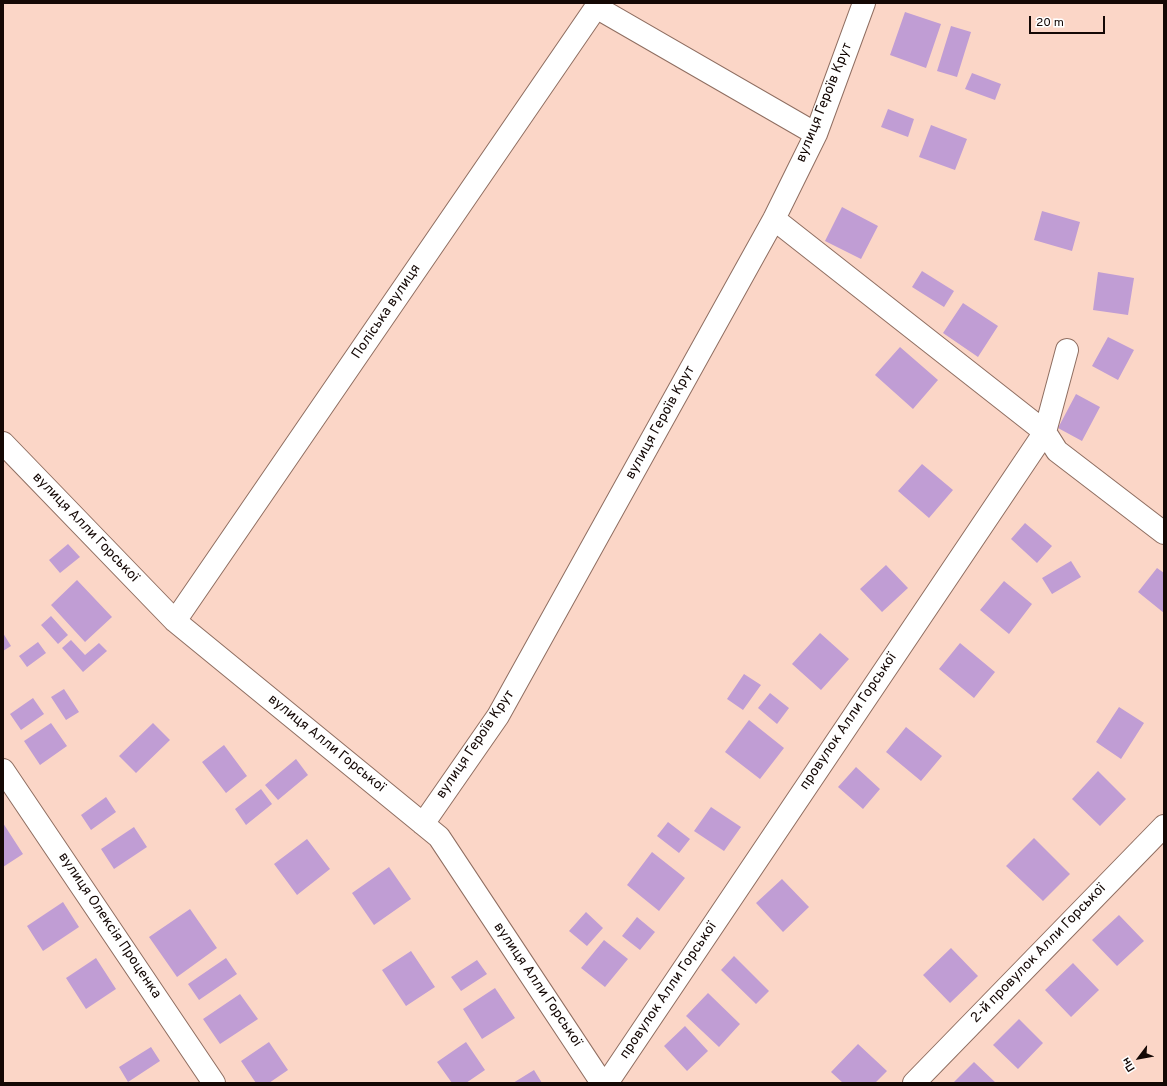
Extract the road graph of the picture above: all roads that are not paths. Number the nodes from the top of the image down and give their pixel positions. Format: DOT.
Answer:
graph roads {
  1 [pos="864,3"];
  2 [pos="598,5"];
  3 [pos="816,134"];
  4 [pos="774,219"];
  5 [pos="1067,350"];
  6 [pos="1045,432"];
  7 [pos="3,443"];
  8 [pos="1164,533"];
  9 [pos="175,622"];
  10 [pos="3,770"];
  11 [pos="423,824"];
  12 [pos="1164,826"];
  13 [pos="214,1083"];
  14 [pos="602,1083"];
  15 [pos="607,1083"];
  16 [pos="914,1083"];
  1 -- 3 [label="street, вулиця Героїв Крут"];
  2 -- 3 [label="street"];
  2 -- 9 [label="street, Поліська вулиця"];
  3 -- 4 [label="street, вулиця Героїв Крут"];
  4 -- 6 [label="street"];
  4 -- 11 [label="street, вулиця Героїв Крут"];
  5 -- 6 [label="street, провулок Алли Горської"];
  6 -- 8 [label="street"];
  6 -- 15 [label="street, провулок Алли Горської"];
  7 -- 9 [label="street, вулиця Алли Горської"];
  9 -- 11 [label="street, вулиця Алли Горської"];
  10 -- 13 [label="street, вулиця Олексія Проценка"];
  11 -- 14 [label="street, вулиця Алли Горської"];
  12 -- 16 [label="street, 2-й провулок Алли Горської"];
}
